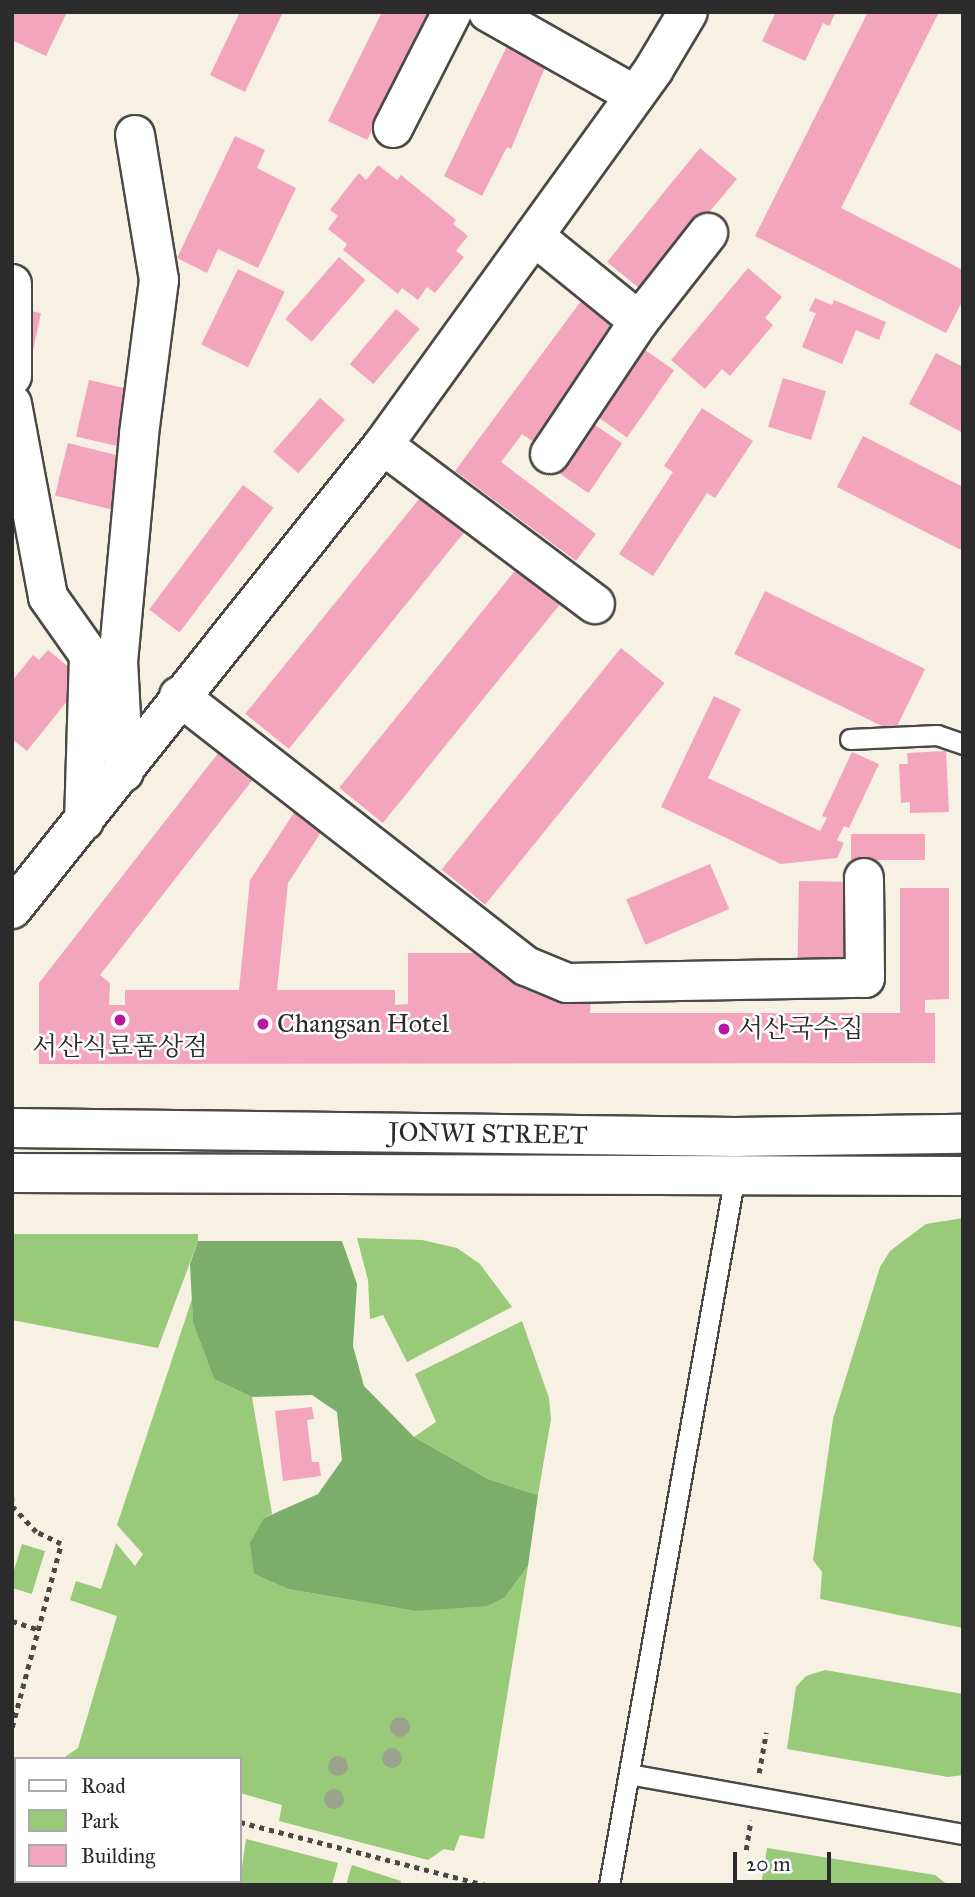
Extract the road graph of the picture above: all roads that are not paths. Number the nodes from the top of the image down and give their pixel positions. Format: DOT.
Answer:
graph roads {
  1 [pos="452,12"];
  2 [pos="488,12"];
  3 [pos="688,12"];
  4 [pos="635,94"];
  5 [pos="393,128"];
  6 [pos="135,135"];
  7 [pos="708,233"];
  8 [pos="534,236"];
  9 [pos="12,284"];
  10 [pos="639,321"];
  11 [pos="12,376"];
  12 [pos="12,404"];
  13 [pos="383,445"];
  14 [pos="550,454"];
  15 [pos="595,604"];
  16 [pos="179,696"];
  17 [pos="850,739"];
  18 [pos="963,744"];
  19 [pos="124,772"];
  20 [pos="84,821"];
  21 [pos="864,878"];
  22 [pos="12,909"];
  23 [pos="12,1128"];
  24 [pos="963,1134"];
  25 [pos="12,1173"];
  26 [pos="735,1175"];
  27 [pos="963,1176"];
  28 [pos="629,1774"];
  29 [pos="963,1834"];
  30 [pos="610,1885"];
  1 -- 5 [label="street"];
  2 -- 4 [label="street"];
  3 -- 4 [label="street"];
  4 -- 8 [label="street"];
  6 -- 19 [label="street"];
  7 -- 10 [label="street"];
  8 -- 10 [label="street"];
  8 -- 13 [label="street"];
  9 -- 11 [label="street"];
  10 -- 14 [label="street"];
  12 -- 20 [label="street"];
  13 -- 15 [label="street"];
  13 -- 16 [label="street"];
  16 -- 19 [label="street"];
  16 -- 21 [label="street"];
  17 -- 18 [label="lane"];
  19 -- 20 [label="street"];
  20 -- 22 [label="street"];
  23 -- 24 [label="street, JONWI STREET"];
  25 -- 26 [label="street, JONWI STREET"];
  26 -- 27 [label="street, JONWI STREET"];
  26 -- 28 [label="lane"];
  28 -- 29 [label="lane"];
  28 -- 30 [label="lane"];
}
